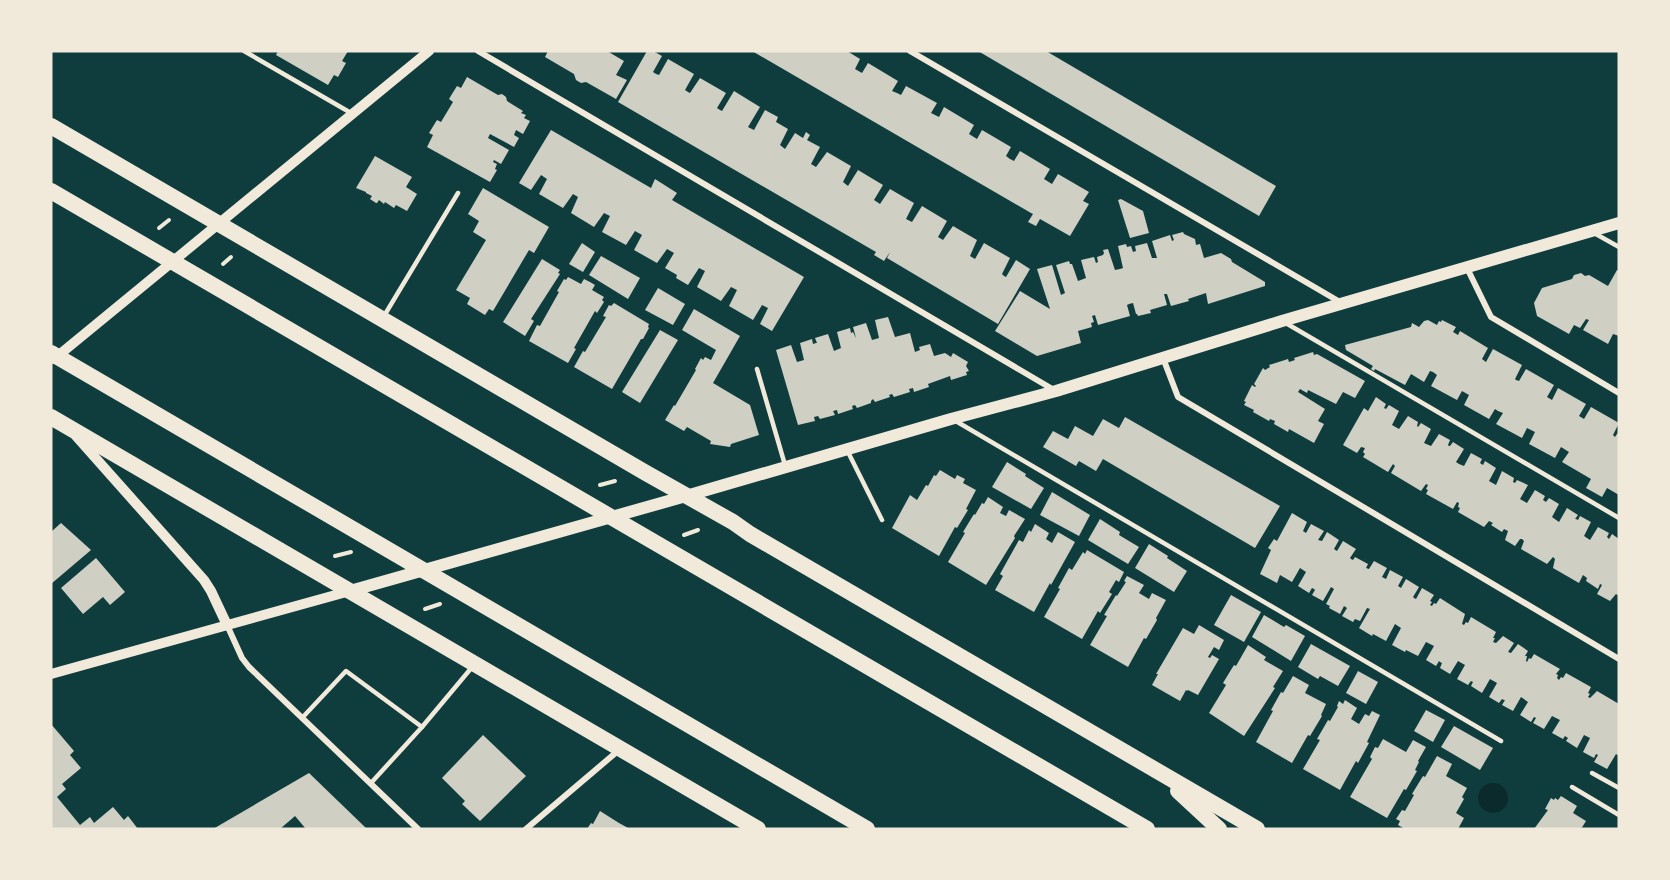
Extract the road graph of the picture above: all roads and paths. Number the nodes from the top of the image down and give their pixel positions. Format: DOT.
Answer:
graph roads {
  1 [pos="244,51"];
  2 [pos="429,51"];
  3 [pos="478,51"];
  4 [pos="910,51"];
  5 [pos="352,114"];
  6 [pos="51,126"];
  7 [pos="51,191"];
  8 [pos="458,193"];
  9 [pos="170,220"];
  10 [pos="218,223"];
  11 [pos="1619,223"];
  12 [pos="159,228"];
  13 [pos="1592,231"];
  14 [pos="1619,247"];
  15 [pos="231,257"];
  16 [pos="172,261"];
  17 [pos="223,264"];
  18 [pos="1467,268"];
  19 [pos="1343,304"];
  20 [pos="382,319"];
  21 [pos="1282,321"];
  22 [pos="53,357"];
  23 [pos="1163,358"];
  24 [pos="757,369"];
  25 [pos="1056,391"];
  26 [pos="1619,393"];
  27 [pos="51,417"];
  28 [pos="951,419"];
  29 [pos="68,427"];
  30 [pos="847,450"];
  31 [pos="786,467"];
  32 [pos="615,481"];
  33 [pos="600,485"];
  34 [pos="686,496"];
  35 [pos="612,517"];
  36 [pos="1619,518"];
  37 [pos="882,520"];
  38 [pos="698,530"];
  39 [pos="684,535"];
  40 [pos="351,552"];
  41 [pos="333,557"];
  42 [pos="424,570"];
  43 [pos="350,591"];
  44 [pos="441,604"];
  45 [pos="424,610"];
  46 [pos="227,625"];
  47 [pos="1619,659"];
  48 [pos="475,664"];
  49 [pos="51,674"];
  50 [pos="302,718"];
  51 [pos="422,727"];
  52 [pos="1501,741"];
  53 [pos="620,749"];
  54 [pos="1154,769"];
  55 [pos="1592,773"];
  56 [pos="371,783"];
  57 [pos="1572,787"];
  58 [pos="1619,788"];
  59 [pos="1619,815"];
  60 [pos="418,829"];
  61 [pos="526,829"];
  62 [pos="758,829"];
  63 [pos="867,829"];
  64 [pos="1147,829"];
  65 [pos="1219,829"];
  66 [pos="1257,829"];
  1 -- 5 [label="lane"];
  2 -- 5 [label="street"];
  3 -- 25 [label="street"];
  4 -- 19 [label="street"];
  5 -- 10 [label="street"];
  6 -- 10 [label="highway"];
  7 -- 16 [label="highway"];
  8 -- 20 [label="lane"];
  9 -- 12 [label="path"];
  10 -- 16 [label="street"];
  10 -- 20 [label="highway"];
  11 -- 13 [label="main road"];
  13 -- 14 [label="lane"];
  13 -- 18 [label="main road"];
  15 -- 17 [label="path"];
  16 -- 22 [label="street"];
  16 -- 35 [label="highway"];
  18 -- 19 [label="main road"];
  18 -- 26 [label="street"];
  19 -- 21 [label="main road"];
  20 -- 34 [label="highway"];
  21 -- 23 [label="main road"];
  21 -- 36 [label="lane"];
  22 -- 42 [label="highway"];
  23 -- 25 [label="main road"];
  23 -- 47 [label="street"];
  24 -- 31 [label="lane"];
  25 -- 28 [label="main road"];
  27 -- 29 [label="highway"];
  28 -- 30 [label="main road"];
  28 -- 52 [label="lane"];
  29 -- 43 [label="highway"];
  29 -- 46 [label="street"];
  30 -- 31 [label="main road"];
  30 -- 37 [label="lane"];
  31 -- 34 [label="main road"];
  32 -- 33 [label="path"];
  34 -- 35 [label="main road"];
  34 -- 54 [label="highway"];
  35 -- 42 [label="main road"];
  35 -- 64 [label="highway"];
  38 -- 39 [label="path"];
  40 -- 41 [label="path"];
  42 -- 43 [label="main road"];
  42 -- 63 [label="highway"];
  43 -- 46 [label="street"];
  43 -- 48 [label="highway"];
  44 -- 45 [label="path"];
  46 -- 49 [label="street"];
  46 -- 50 [label="street"];
  48 -- 51 [label="lane"];
  48 -- 53 [label="highway"];
  50 -- 51 [label="lane"];
  50 -- 56 [label="street"];
  51 -- 56 [label="lane"];
  53 -- 61 [label="street"];
  53 -- 62 [label="highway"];
  54 -- 65 [label="highway"];
  54 -- 66 [label="highway"];
  55 -- 58 [label="lane"];
  56 -- 60 [label="street"];
  57 -- 59 [label="lane"];
}
